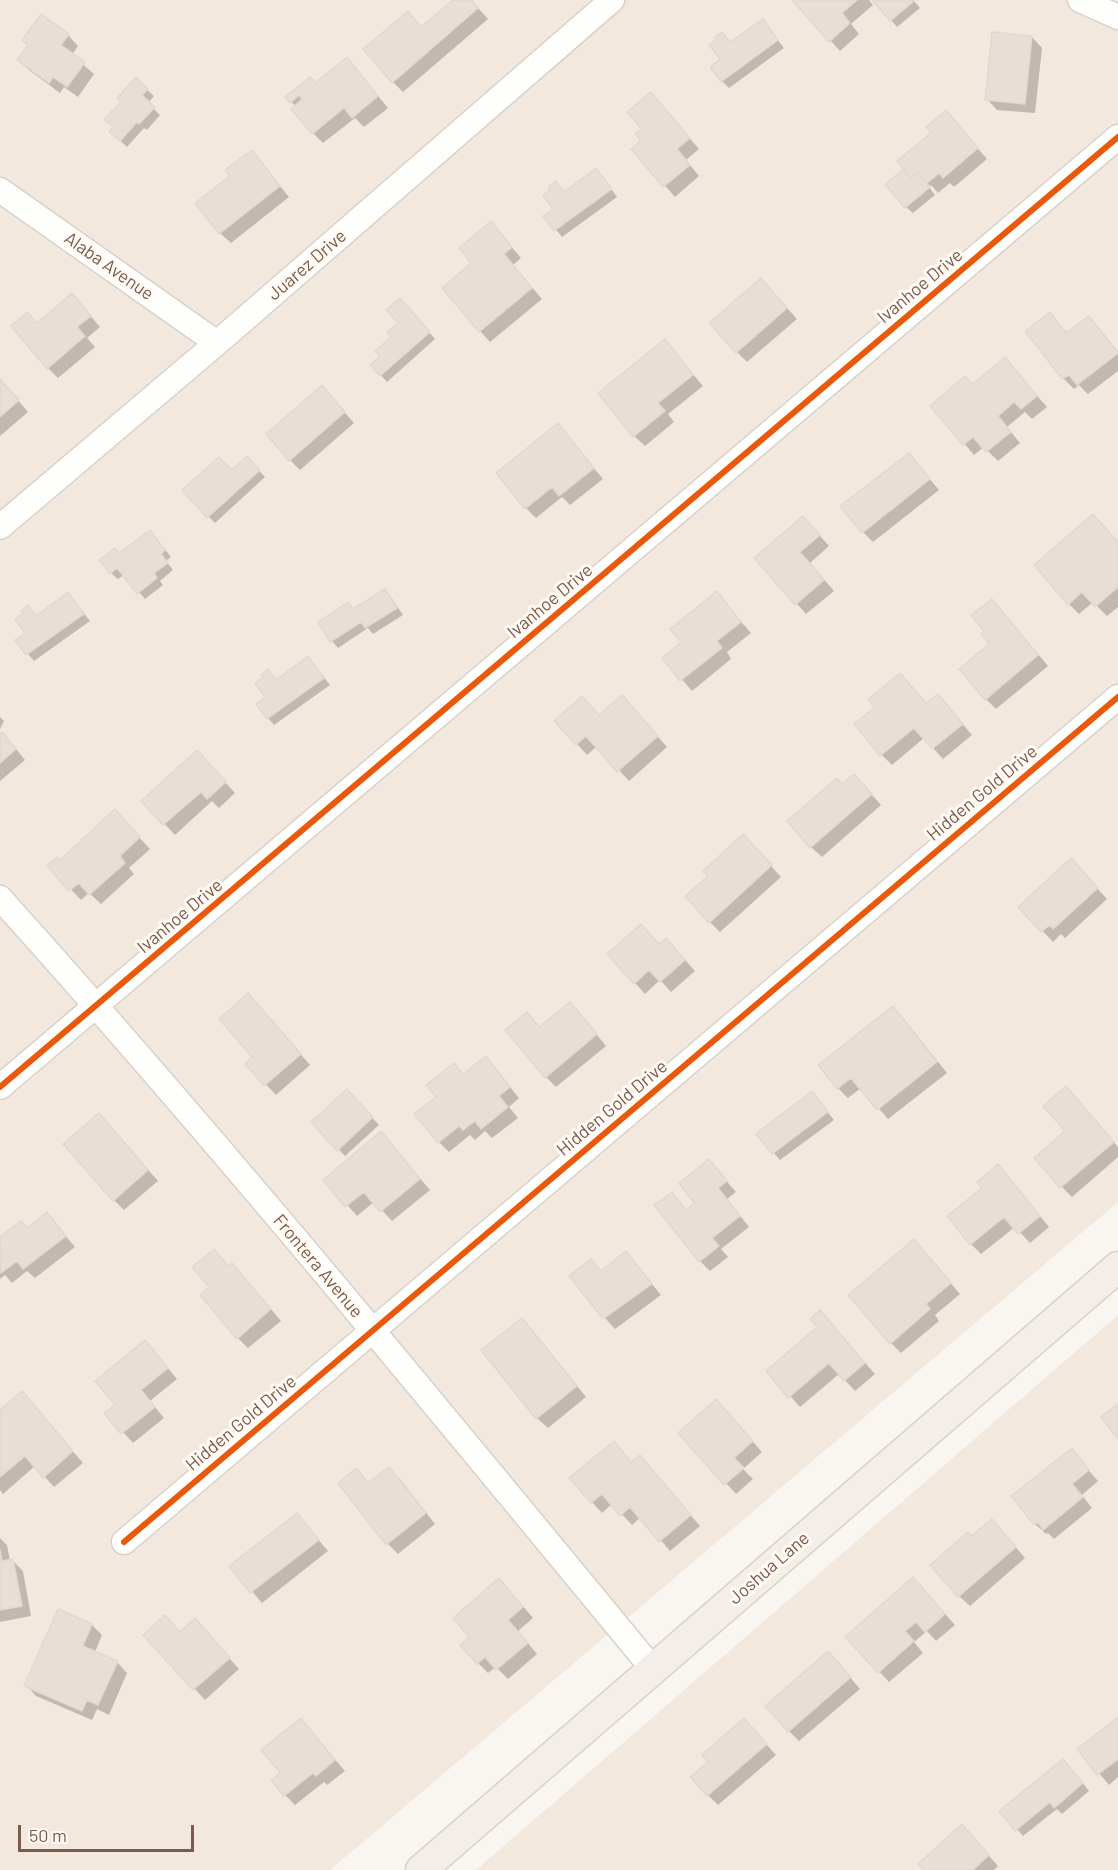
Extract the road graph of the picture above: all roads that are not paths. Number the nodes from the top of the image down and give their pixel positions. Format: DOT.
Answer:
graph roads {
  1 [pos="612,0"];
  2 [pos="1080,0"];
  3 [pos="1118,16"];
  4 [pos="1118,137"];
  5 [pos="0,190"];
  6 [pos="217,343"];
  7 [pos="0,527"];
  8 [pos="1118,697"];
  9 [pos="0,898"];
  10 [pos="97,1005"];
  11 [pos="0,1087"];
  12 [pos="1118,1267"];
  13 [pos="373,1331"];
  14 [pos="124,1542"];
  15 [pos="652,1668"];
  16 [pos="421,1870"];
  1 -- 6 [label="street, Juarez Drive"];
  2 -- 3 [label="street"];
  4 -- 10 [label="street, Ivanhoe Drive"];
  5 -- 6 [label="street, Alaba Avenue"];
  6 -- 7 [label="street, Juarez Drive"];
  8 -- 13 [label="street, Hidden Gold Drive"];
  9 -- 10 [label="street, Frontera Avenue"];
  10 -- 11 [label="street, Ivanhoe Drive"];
  10 -- 13 [label="street, Frontera Avenue"];
  12 -- 15 [label="main road, Joshua Lane"];
  13 -- 14 [label="street, Hidden Gold Drive"];
  13 -- 15 [label="street, Frontera Avenue"];
  15 -- 16 [label="main road, Joshua Lane"];
}
